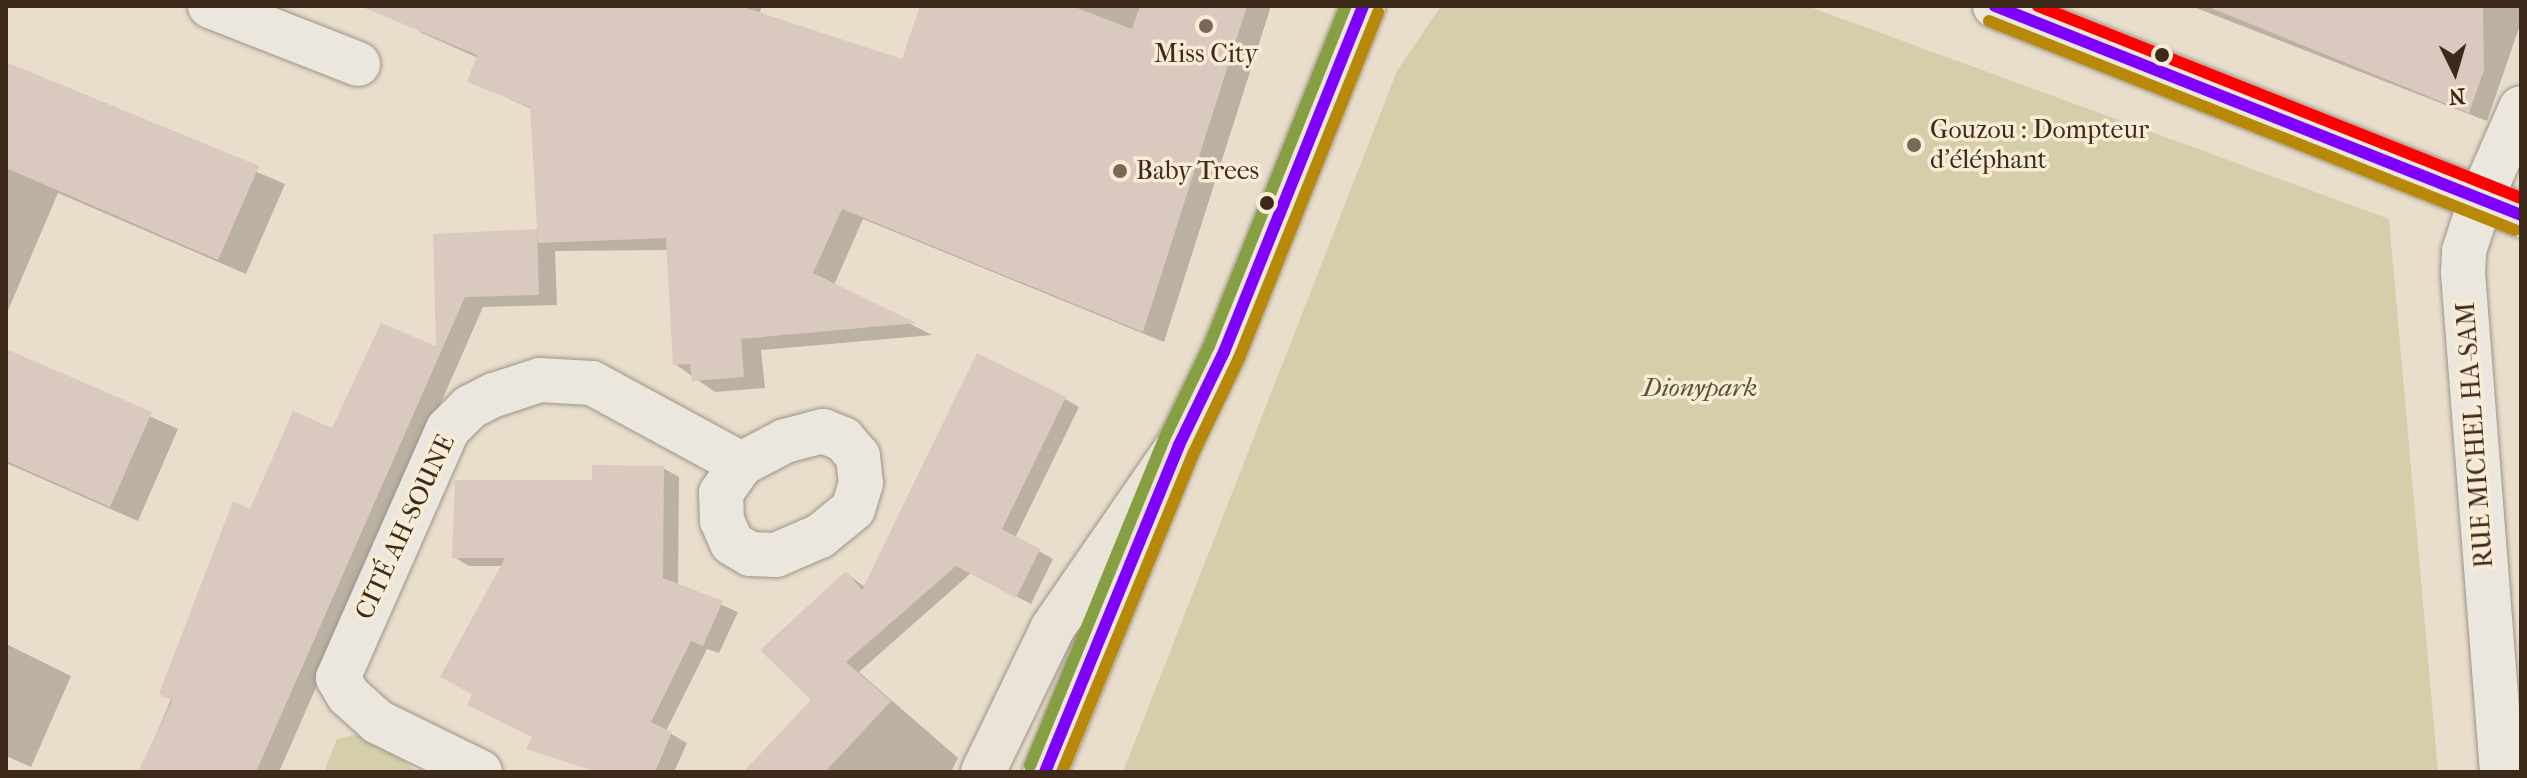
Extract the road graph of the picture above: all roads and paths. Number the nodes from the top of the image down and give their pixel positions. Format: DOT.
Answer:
graph roads {
  1 [pos="210,6"];
  2 [pos="1363,6"];
  3 [pos="1995,6"];
  4 [pos="358,64"];
  5 [pos="2521,108"];
  6 [pos="2481,199"];
  7 [pos="2521,215"];
  8 [pos="1179,445"];
  9 [pos="741,464"];
  10 [pos="480,772"];
  11 [pos="983,772"];
  12 [pos="1045,772"];
  13 [pos="2502,772"];
  1 -- 4 [label="street"];
  2 -- 8 [label="street"];
  3 -- 6 [label="street"];
  5 -- 6 [label="street, RUE MICHEL HA-SAM"];
  6 -- 7 [label="street"];
  6 -- 13 [label="street, RUE MICHEL HA-SAM"];
  8 -- 11 [label="main road"];
  8 -- 12 [label="street"];
  9 -- 10 [label="street, CITÉ AH-SOUNE"];
}
